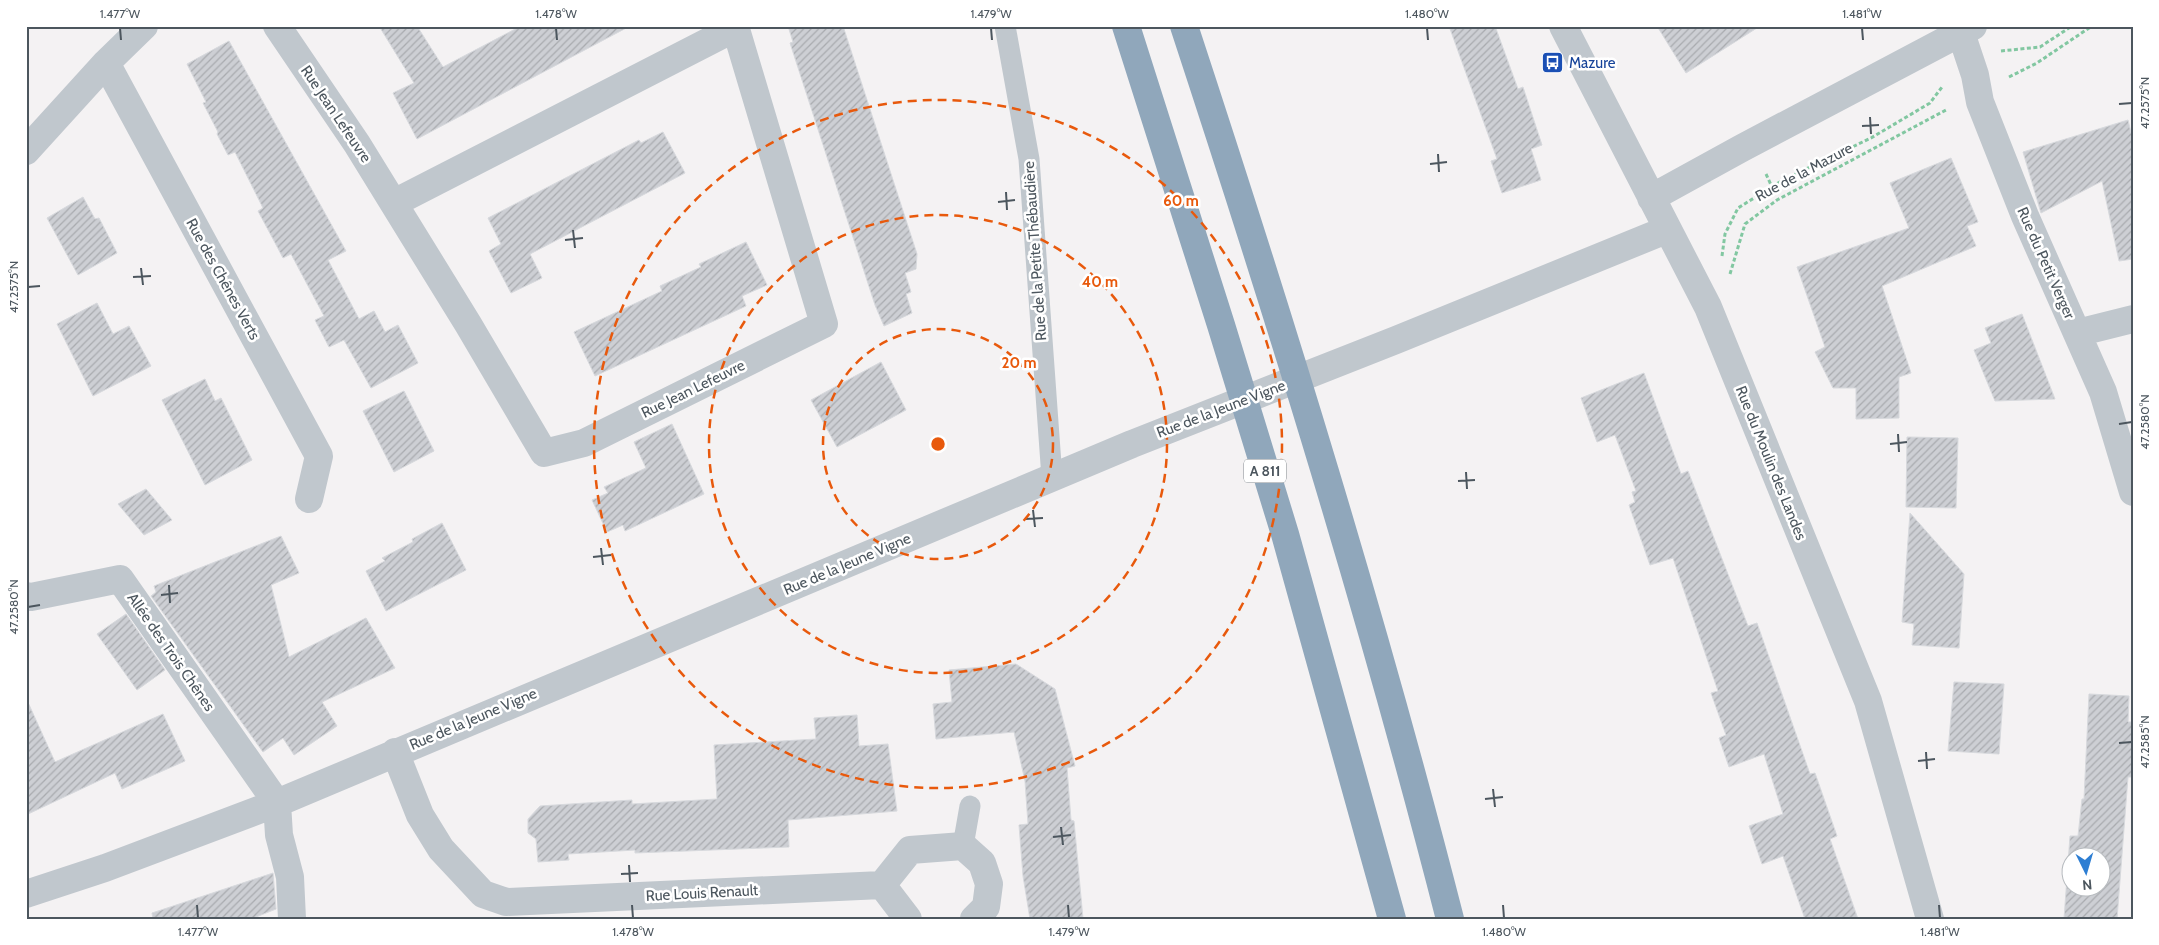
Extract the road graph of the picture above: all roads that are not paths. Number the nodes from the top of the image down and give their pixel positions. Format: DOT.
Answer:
graph roads {
  1 [pos="144,26"];
  2 [pos="277,26"];
  3 [pos="1005,26"];
  4 [pos="1126,26"];
  5 [pos="1184,26"];
  6 [pos="1563,26"];
  7 [pos="735,27"];
  8 [pos="1967,30"];
  9 [pos="106,63"];
  10 [pos="26,152"];
  11 [pos="1651,198"];
  12 [pos="394,203"];
  13 [pos="1666,230"];
  14 [pos="2133,319"];
  15 [pos="2077,333"];
  16 [pos="1052,478"];
  17 [pos="2133,492"];
  18 [pos="308,499"];
  19 [pos="26,596"];
  20 [pos="395,752"];
  21 [pos="277,803"];
  22 [pos="970,806"];
  23 [pos="962,846"];
  24 [pos="882,885"];
  25 [pos="26,894"];
  26 [pos="292,919"];
  27 [pos="908,919"];
  28 [pos="974,919"];
  29 [pos="1392,919"];
  30 [pos="1450,919"];
  31 [pos="1930,919"];
  1 -- 9 [label="street"];
  2 -- 12 [label="street, Rue Jean Lefeuvre"];
  3 -- 16 [label="lane, Rue de la Petite Thébaudière"];
  4 -- 29 [label="highway, A 811"];
  5 -- 30 [label="highway"];
  6 -- 11 [label="street, Rue du Moulin des Landes"];
  7 -- 12 [label="street, Rue Jean Lefeuvre"];
  7 -- 12 [label="street, Rue Jean Lefeuvre"];
  8 -- 11 [label="street"];
  8 -- 15 [label="street, Rue du Petit Verger"];
  9 -- 10 [label="street"];
  9 -- 18 [label="street, Rue des Chênes Verts"];
  11 -- 13 [label="street, Rue du Moulin des Landes"];
  13 -- 16 [label="street, Rue de la Jeune Vigne"];
  13 -- 31 [label="street, Rue du Moulin des Landes"];
  14 -- 15 [label="street"];
  15 -- 17 [label="street, Rue du Petit Verger"];
  16 -- 20 [label="street, Rue de la Jeune Vigne"];
  19 -- 21 [label="street, Allée des Trois Chênes"];
  20 -- 21 [label="street, Rue de la Jeune Vigne"];
  20 -- 24 [label="street, Rue Louis Renault"];
  21 -- 25 [label="street, Rue de la Jeune Vigne"];
  21 -- 26 [label="street"];
  22 -- 23 [label="lane"];
  23 -- 24 [label="street"];
  23 -- 28 [label="street"];
  24 -- 27 [label="street"];
}
